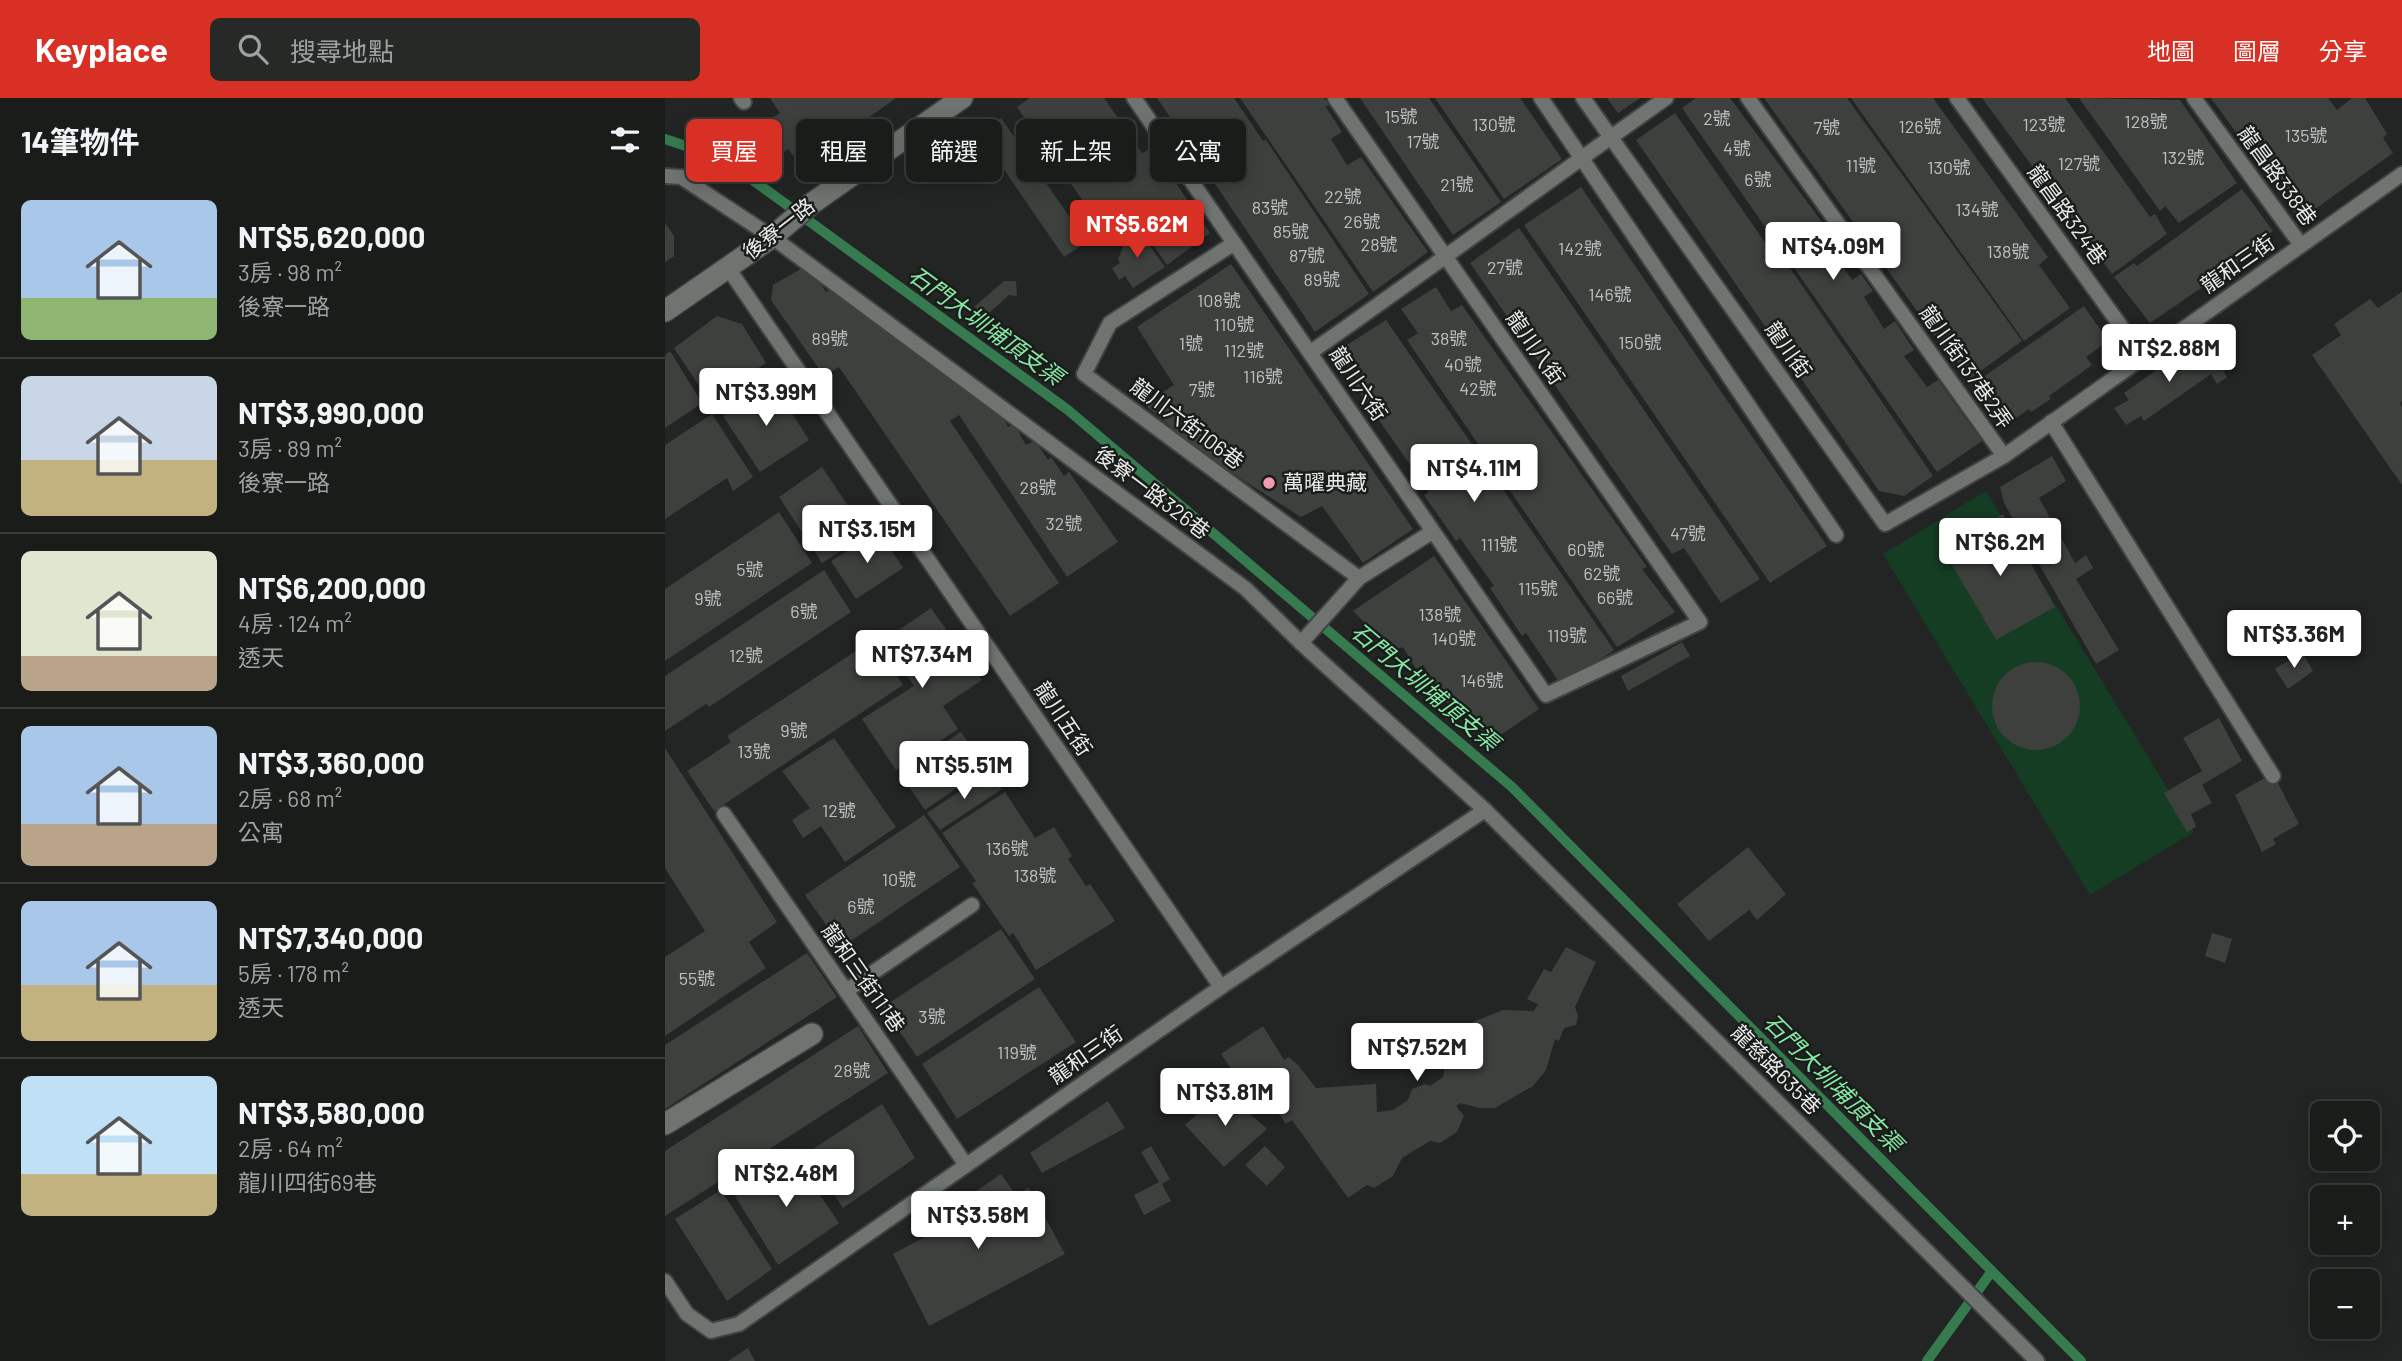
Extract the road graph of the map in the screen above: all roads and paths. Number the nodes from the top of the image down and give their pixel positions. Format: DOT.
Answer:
graph roads {
  1 [pos="962,98"];
  2 [pos="1135,98"];
  3 [pos="1335,98"];
  4 [pos="1541,98"];
  5 [pos="1583,98"];
  6 [pos="1666,98"];
  7 [pos="1748,98"];
  8 [pos="1957,98"];
  9 [pos="2194,98"];
  10 [pos="1611,137"];
  11 [pos="1580,157"];
  12 [pos="2402,174"];
  13 [pos="665,176"];
  14 [pos="779,231"];
  15 [pos="1233,244"];
  16 [pos="2301,245"];
  17 [pos="1447,257"];
  18 [pos="728,268"];
  19 [pos="665,311"];
  20 [pos="1311,352"];
  21 [pos="2143,357"];
  22 [pos="2052,422"];
  23 [pos="2004,456"];
  24 [pos="1885,524"];
  25 [pos="1432,531"];
  26 [pos="1836,535"];
  27 [pos="1359,578"];
  28 [pos="1305,639"];
  29 [pos="1546,695"];
  30 [pos="2273,776"];
  31 [pos="1485,810"];
  32 [pos="724,814"];
  33 [pos="972,905"];
  34 [pos="1221,986"];
  35 [pos="846,991"];
  36 [pos="813,1034"];
  37 [pos="665,1124"];
  38 [pos="966,1165"];
  39 [pos="665,1281"];
  40 [pos="2037,1361"];
  1 -- 14 [label="street, 後寮一路"];
  2 -- 15 [label="lane, 龍川六街"];
  3 -- 17 [label="lane, 龍川八街"];
  4 -- 11 [label="lane"];
  5 -- 10 [label="lane, 龍川街"];
  6 -- 10 [label="lane"];
  7 -- 23 [label="lane, 龍川街137巷2弄"];
  8 -- 21 [label="lane, 龍昌路324巷"];
  9 -- 16 [label="lane, 龍昌路338巷"];
  10 -- 11 [label="lane"];
  10 -- 24 [label="lane, 龍川街"];
  11 -- 17 [label="lane"];
  11 -- 26 [label="lane"];
  12 -- 16 [label="lane, 龍和三街"];
  13 -- 14 [label="lane, 後寮一路326巷"];
  14 -- 18 [label="street, 後寮一路"];
  14 -- 28 [label="lane, 後寮一路326巷"];
  15 -- 20 [label="lane, 龍川六街"];
  15 -- 27 [label="lane, 龍川六街106巷"];
  16 -- 21 [label="lane, 龍和三街"];
  17 -- 20 [label="lane"];
  17 -- 29 [label="lane, 龍川八街"];
  18 -- 19 [label="street, 後寮一路"];
  18 -- 34 [label="lane, 龍川五街"];
  20 -- 25 [label="lane, 龍川六街"];
  21 -- 22 [label="lane, 龍和三街"];
  22 -- 23 [label="lane, 龍和三街"];
  22 -- 30 [label="lane"];
  23 -- 24 [label="lane, 龍和三街"];
  25 -- 27 [label="lane"];
  25 -- 29 [label="lane, 龍川六街"];
  27 -- 28 [label="lane"];
  28 -- 31 [label="lane, 後寮一路326巷"];
  31 -- 34 [label="lane, 龍和三街"];
  31 -- 40 [label="lane, 龍慈路635巷"];
  32 -- 35 [label="lane, 龍和三街111巷"];
  33 -- 35 [label="lane"];
  34 -- 38 [label="lane, 龍和三街"];
  35 -- 38 [label="lane, 龍和三街111巷"];
  36 -- 37 [label="street"];
  38 -- 39 [label="lane, 龍和三街"];
}
